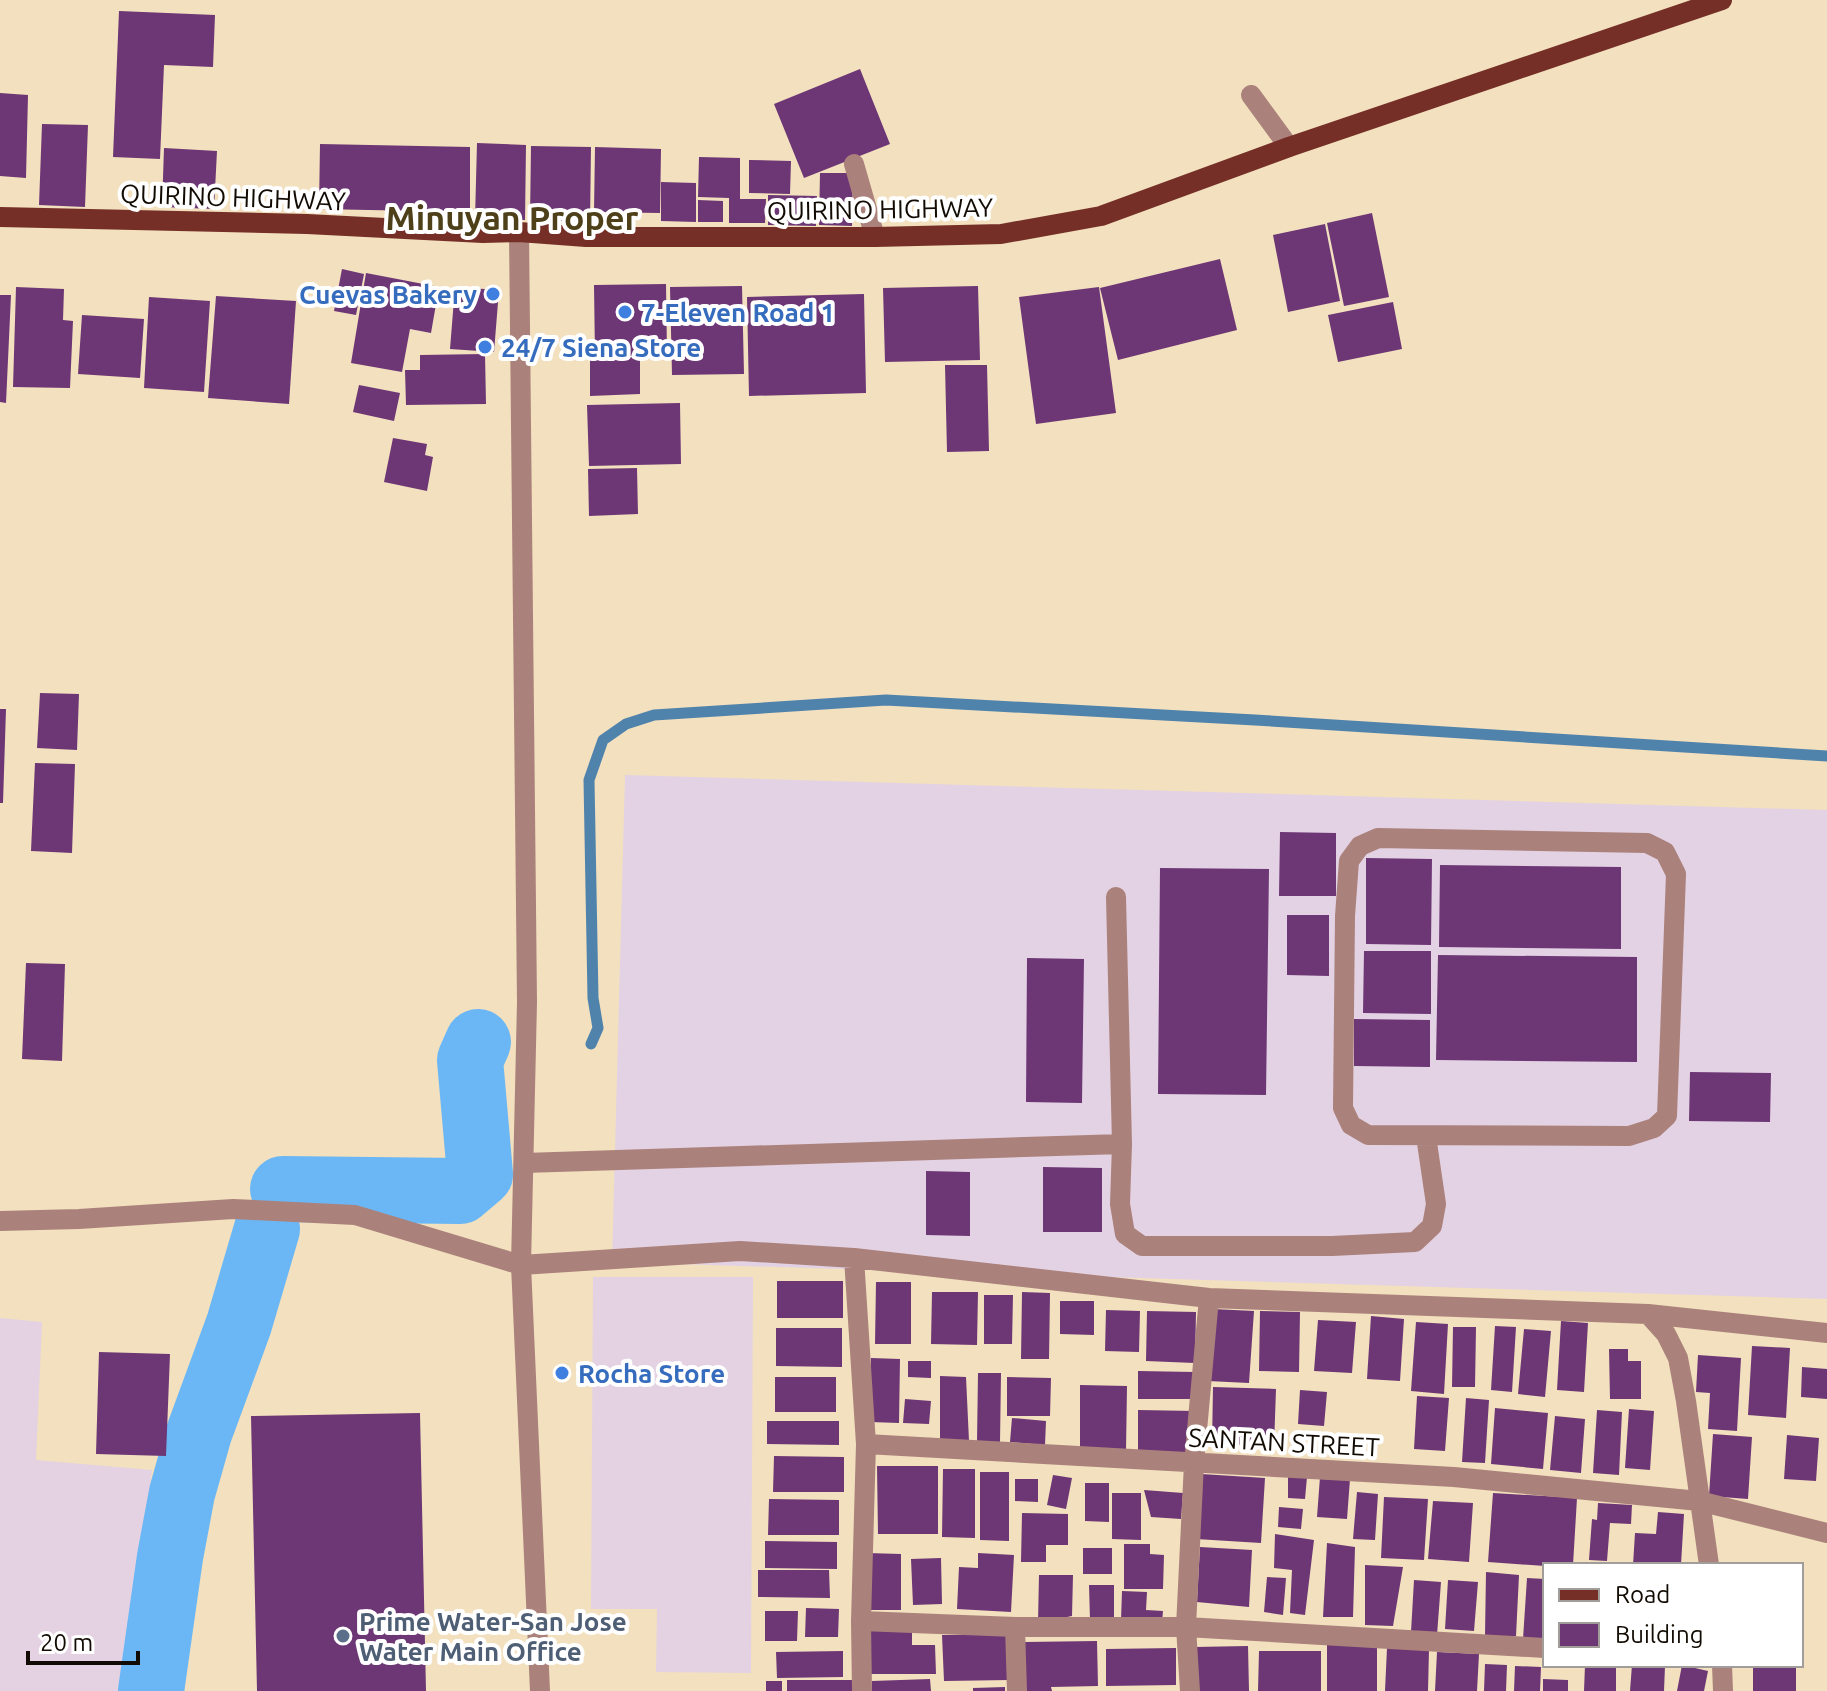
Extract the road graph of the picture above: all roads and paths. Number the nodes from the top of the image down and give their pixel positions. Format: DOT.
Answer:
graph roads {
  1 [pos="1722,0"];
  2 [pos="1251,95"];
  3 [pos="1289,147"];
  4 [pos="854,164"];
  5 [pos="0,217"];
  6 [pos="519,232"];
  7 [pos="875,237"];
  8 [pos="1116,897"];
  9 [pos="1426,1136"];
  10 [pos="1122,1144"];
  11 [pos="524,1163"];
  12 [pos="0,1221"];
  13 [pos="854,1258"];
  14 [pos="521,1265"];
  15 [pos="1209,1298"];
  16 [pos="1648,1314"];
  17 [pos="1827,1333"];
  18 [pos="866,1444"];
  19 [pos="1194,1463"];
  20 [pos="1699,1501"];
  21 [pos="1827,1533"];
  22 [pos="1709,1563"];
  23 [pos="861,1621"];
  24 [pos="1015,1627"];
  25 [pos="1186,1627"];
  26 [pos="1543,1648"];
  27 [pos="1722,1667"];
  28 [pos="540,1691"];
  29 [pos="862,1691"];
  30 [pos="1017,1691"];
  31 [pos="1190,1691"];
  32 [pos="1723,1691"];
  1 -- 3 [label="main road, QUIRINO HIGHWAY"];
  2 -- 3 [label="street"];
  3 -- 7 [label="main road, QUIRINO HIGHWAY"];
  4 -- 7 [label="street"];
  5 -- 6 [label="main road, QUIRINO HIGHWAY"];
  6 -- 7 [label="main road, QUIRINO HIGHWAY"];
  6 -- 11 [label="street"];
  8 -- 10 [label="street"];
  9 -- 9 [label="street"];
  9 -- 10 [label="street"];
  10 -- 11 [label="street"];
  11 -- 14 [label="street"];
  12 -- 14 [label="street"];
  13 -- 14 [label="street"];
  13 -- 15 [label="street"];
  13 -- 18 [label="street"];
  14 -- 28 [label="street"];
  15 -- 16 [label="street"];
  15 -- 19 [label="street"];
  16 -- 17 [label="street"];
  16 -- 20 [label="street"];
  18 -- 19 [label="street, SANTAN STREET"];
  18 -- 23 [label="street"];
  19 -- 20 [label="street, SANTAN STREET"];
  19 -- 25 [label="street"];
  20 -- 21 [label="street, SANTAN STREET"];
  20 -- 22 [label="street"];
  23 -- 24 [label="street"];
  23 -- 29 [label="street"];
  24 -- 25 [label="street"];
  24 -- 30 [label="street"];
  25 -- 26 [label="street"];
  25 -- 31 [label="street"];
  27 -- 32 [label="street"];
}
